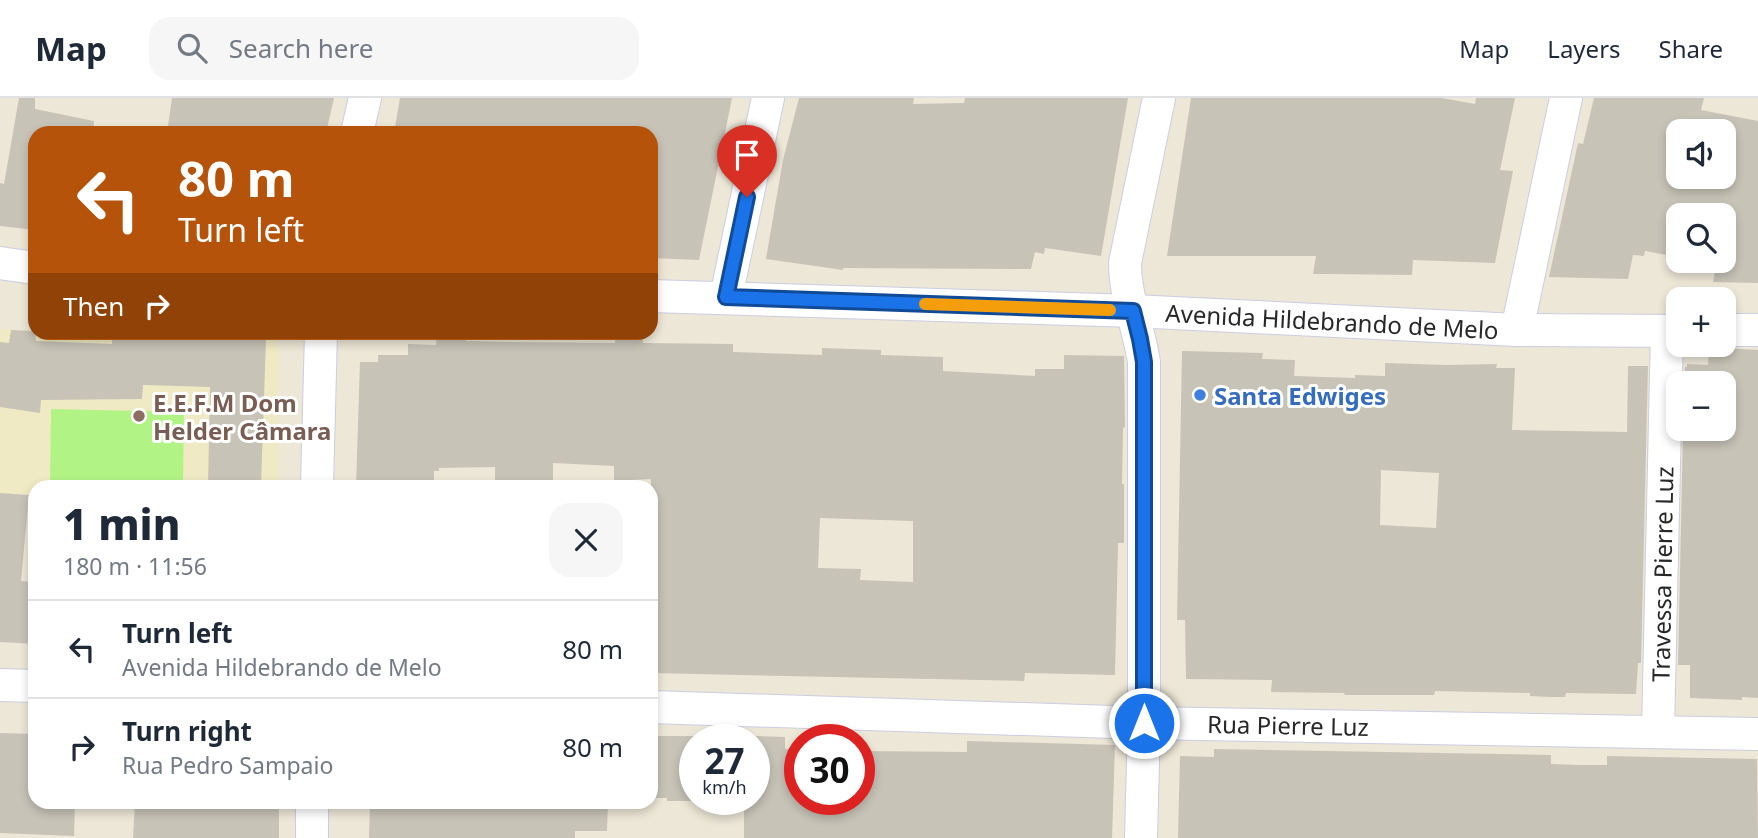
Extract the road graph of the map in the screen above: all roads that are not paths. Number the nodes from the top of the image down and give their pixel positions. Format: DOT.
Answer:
graph roads {
  1 [pos="365,98"];
  2 [pos="768,98"];
  3 [pos="1159,98"];
  4 [pos="1566,98"];
  5 [pos="359,126"];
  6 [pos="0,262"];
  7 [pos="28,267"];
  8 [pos="658,296"];
  9 [pos="726,297"];
  10 [pos="1133,311"];
  11 [pos="1517,330"];
  12 [pos="1736,330"];
  13 [pos="1758,330"];
  14 [pos="1666,331"];
  15 [pos="321,340"];
  16 [pos="1672,357"];
  17 [pos="317,480"];
  18 [pos="0,685"];
  19 [pos="28,687"];
  20 [pos="658,707"];
  21 [pos="1144,723"];
  22 [pos="1658,732"];
  23 [pos="1758,734"];
  24 [pos="312,809"];
  25 [pos="312,838"];
  26 [pos="1141,838"];
  1 -- 5 [label="street"];
  2 -- 9 [label="street"];
  3 -- 10 [label="street"];
  4 -- 11 [label="street"];
  6 -- 7 [label="street"];
  8 -- 9 [label="street, Avenida Hildebrando de Melo"];
  9 -- 10 [label="street, Avenida Hildebrando de Melo"];
  10 -- 11 [label="street, Avenida Hildebrando de Melo"];
  10 -- 21 [label="street"];
  11 -- 14 [label="street, Avenida Hildebrando de Melo"];
  12 -- 13 [label="street"];
  15 -- 17 [label="street"];
  16 -- 22 [label="street, Travessa Pierre Luz"];
  18 -- 19 [label="street"];
  20 -- 21 [label="street, Rua Pierre Luz"];
  21 -- 22 [label="street, Rua Pierre Luz"];
  21 -- 26 [label="street"];
  22 -- 23 [label="street, Rua Pierre Luz"];
  24 -- 25 [label="street"];
}
